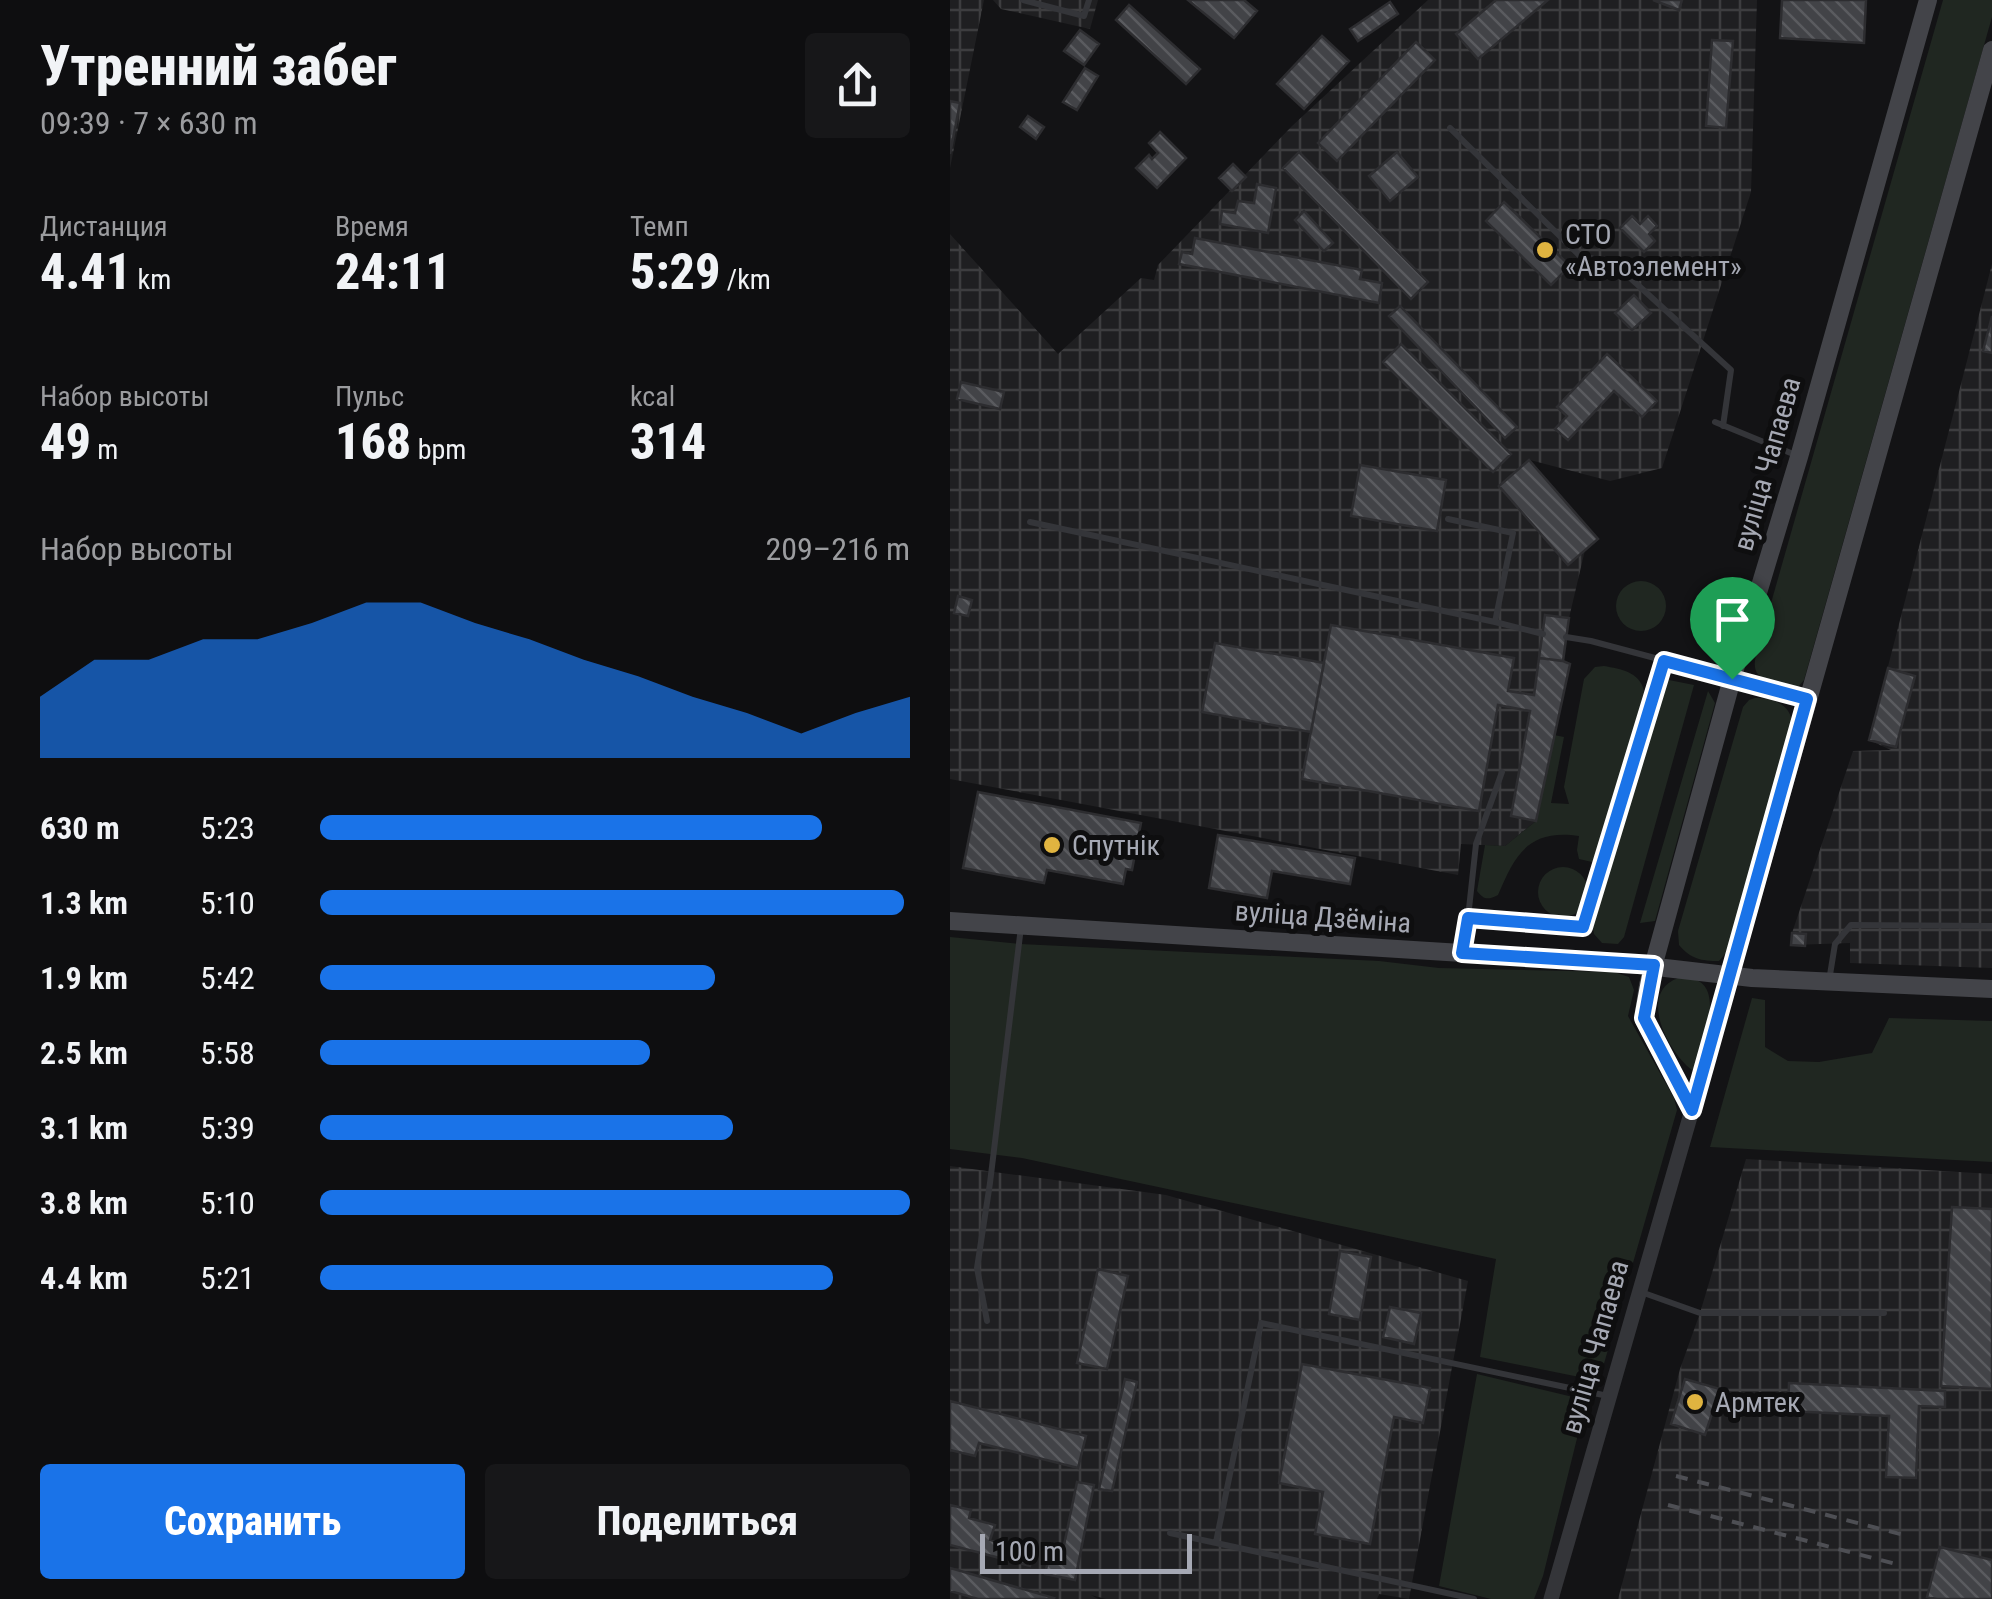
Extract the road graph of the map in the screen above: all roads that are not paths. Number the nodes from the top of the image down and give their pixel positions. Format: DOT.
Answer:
graph roads {
  1 [pos="1023,0"];
  2 [pos="1089,0"];
  3 [pos="1928,0"];
  4 [pos="1992,50"];
  5 [pos="1450,128"];
  6 [pos="1799,457"];
  7 [pos="1448,518"];
  8 [pos="1030,522"];
  9 [pos="1494,622"];
  10 [pos="1543,634"];
  11 [pos="1566,638"];
  12 [pos="1664,661"];
  13 [pos="1732,679"];
  14 [pos="1807,699"];
  15 [pos="1502,772"];
  16 [pos="1468,918"];
  17 [pos="950,921"];
  18 [pos="1021,926"];
  19 [pos="1992,927"];
  20 [pos="1462,953"];
  21 [pos="1654,965"];
  22 [pos="1732,974"];
  23 [pos="1829,982"];
  24 [pos="1992,989"];
  25 [pos="1692,1110"];
  26 [pos="1640,1291"];
  27 [pos="1884,1312"];
  28 [pos="987,1320"];
  29 [pos="1610,1396"];
  30 [pos="1170,1532"];
  31 [pos="1216,1542"];
  32 [pos="1474,1599"];
  33 [pos="1551,1599"];
  1 -- 2 [label="lane"];
  3 -- 6 [label="main road, вуліца Чапаева"];
  4 -- 14 [label="main road, вуліца Чапаева"];
  5 -- 6 [label="lane"];
  6 -- 13 [label="main road, вуліца Чапаева"];
  7 -- 9 [label="lane"];
  8 -- 9 [label="lane"];
  9 -- 10 [label="lane"];
  11 -- 12 [label="lane"];
  12 -- 13 [label="lane"];
  12 -- 16 [label="lane"];
  13 -- 14 [label="street"];
  13 -- 21 [label="main road, вуліца Чапаева"];
  14 -- 22 [label="main road, вуліца Чапаева"];
  15 -- 16 [label="lane"];
  16 -- 20 [label="lane"];
  17 -- 18 [label="main road, вуліца Дзёміна"];
  18 -- 20 [label="main road, вуліца Дзёміна"];
  18 -- 28 [label="lane"];
  19 -- 23 [label="lane"];
  20 -- 21 [label="main road, вуліца Дзёміна"];
  21 -- 22 [label="main road, вуліца Дзёміна"];
  21 -- 25 [label="main road, вуліца Чапаева"];
  22 -- 23 [label="main road, вуліца Дзёміна"];
  22 -- 25 [label="main road, вуліца Чапаева"];
  23 -- 24 [label="main road, вуліца Дзёміна"];
  25 -- 26 [label="street, вуліца Чапаева"];
  26 -- 27 [label="lane"];
  26 -- 29 [label="street, вуліца Чапаева"];
  29 -- 31 [label="lane"];
  29 -- 33 [label="street, вуліца Чапаева"];
  30 -- 31 [label="lane"];
  31 -- 32 [label="lane"];
}
